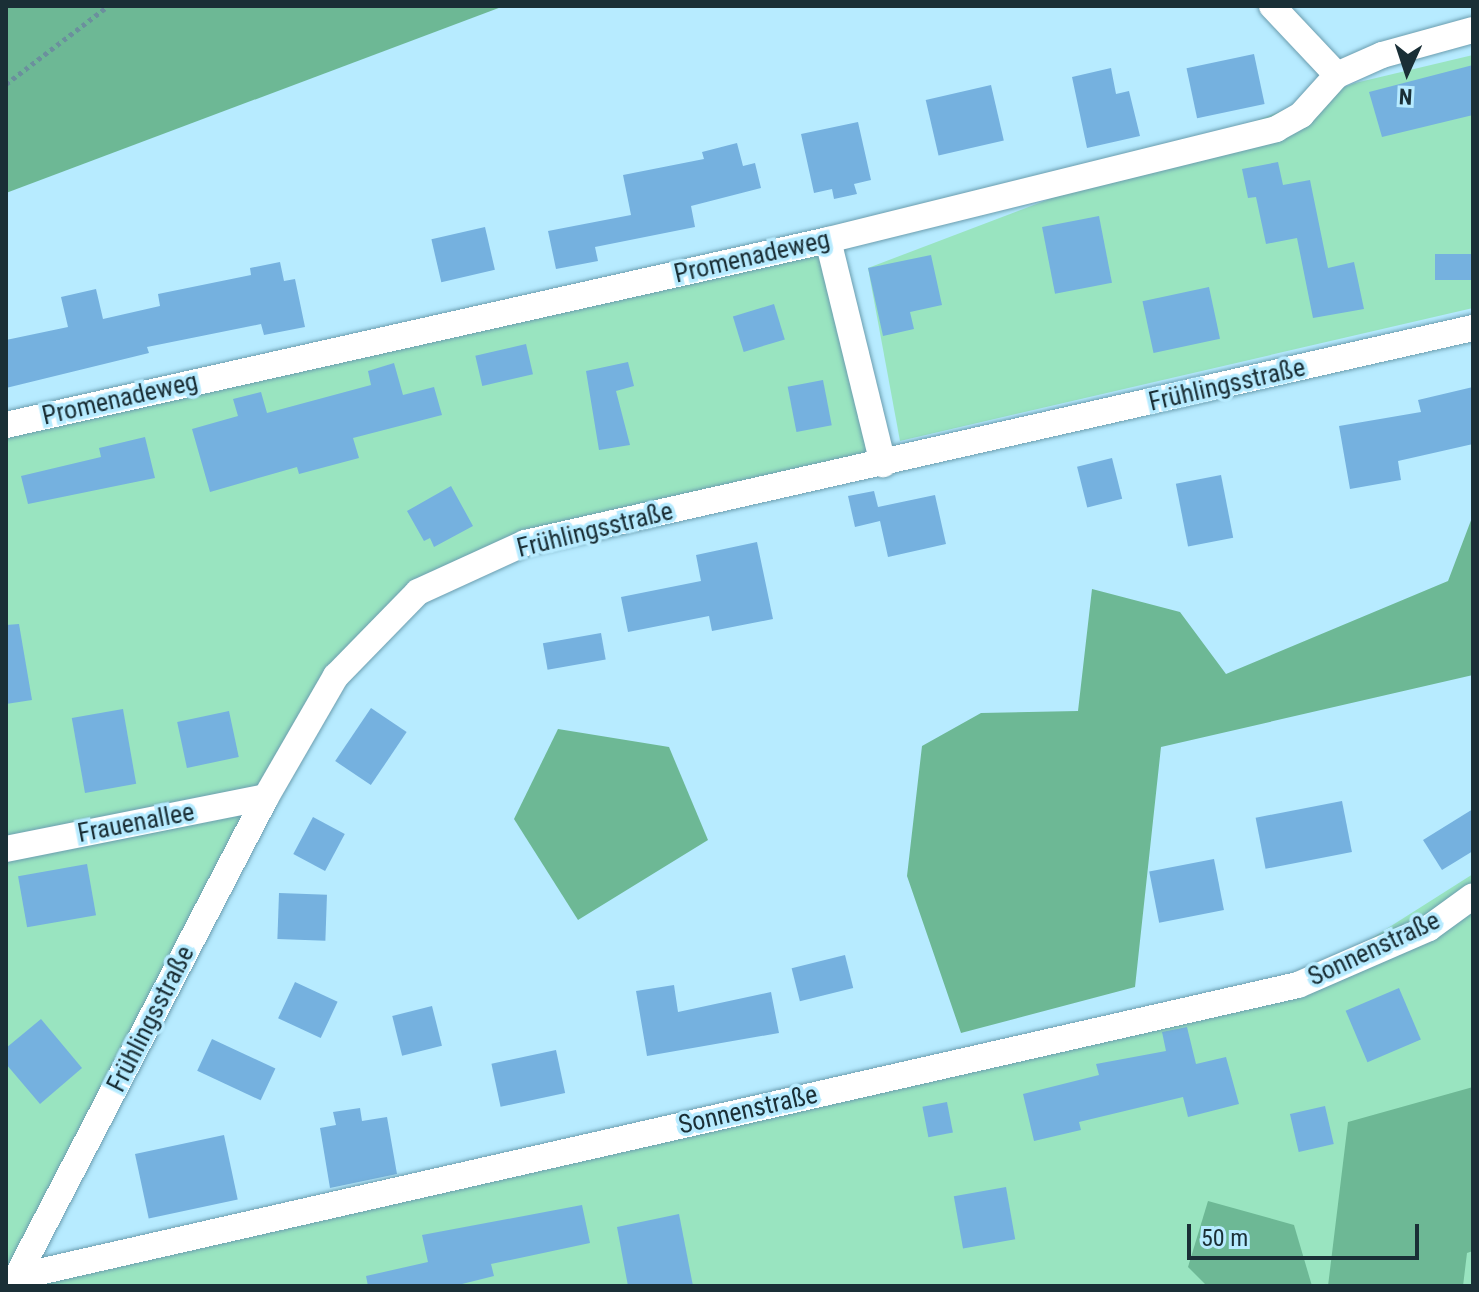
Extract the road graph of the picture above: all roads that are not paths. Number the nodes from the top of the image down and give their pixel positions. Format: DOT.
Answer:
graph roads {
  1 [pos="1272,6"];
  2 [pos="1473,30"];
  3 [pos="1337,75"];
  4 [pos="828,240"];
  5 [pos="1473,328"];
  6 [pos="6,425"];
  7 [pos="883,464"];
  8 [pos="266,797"];
  9 [pos="6,849"];
  10 [pos="1473,896"];
  11 [pos="12,1280"];
  1 -- 3 [label="street"];
  2 -- 3 [label="street, Promenadeweg"];
  3 -- 4 [label="street, Promenadeweg"];
  4 -- 6 [label="street, Promenadeweg"];
  4 -- 7 [label="street"];
  5 -- 7 [label="street, Frühlingsstraße"];
  7 -- 8 [label="street, Frühlingsstraße"];
  8 -- 9 [label="street, Frauenallee"];
  8 -- 11 [label="street, Frühlingsstraße"];
  10 -- 11 [label="street, Sonnenstraße"];
}
